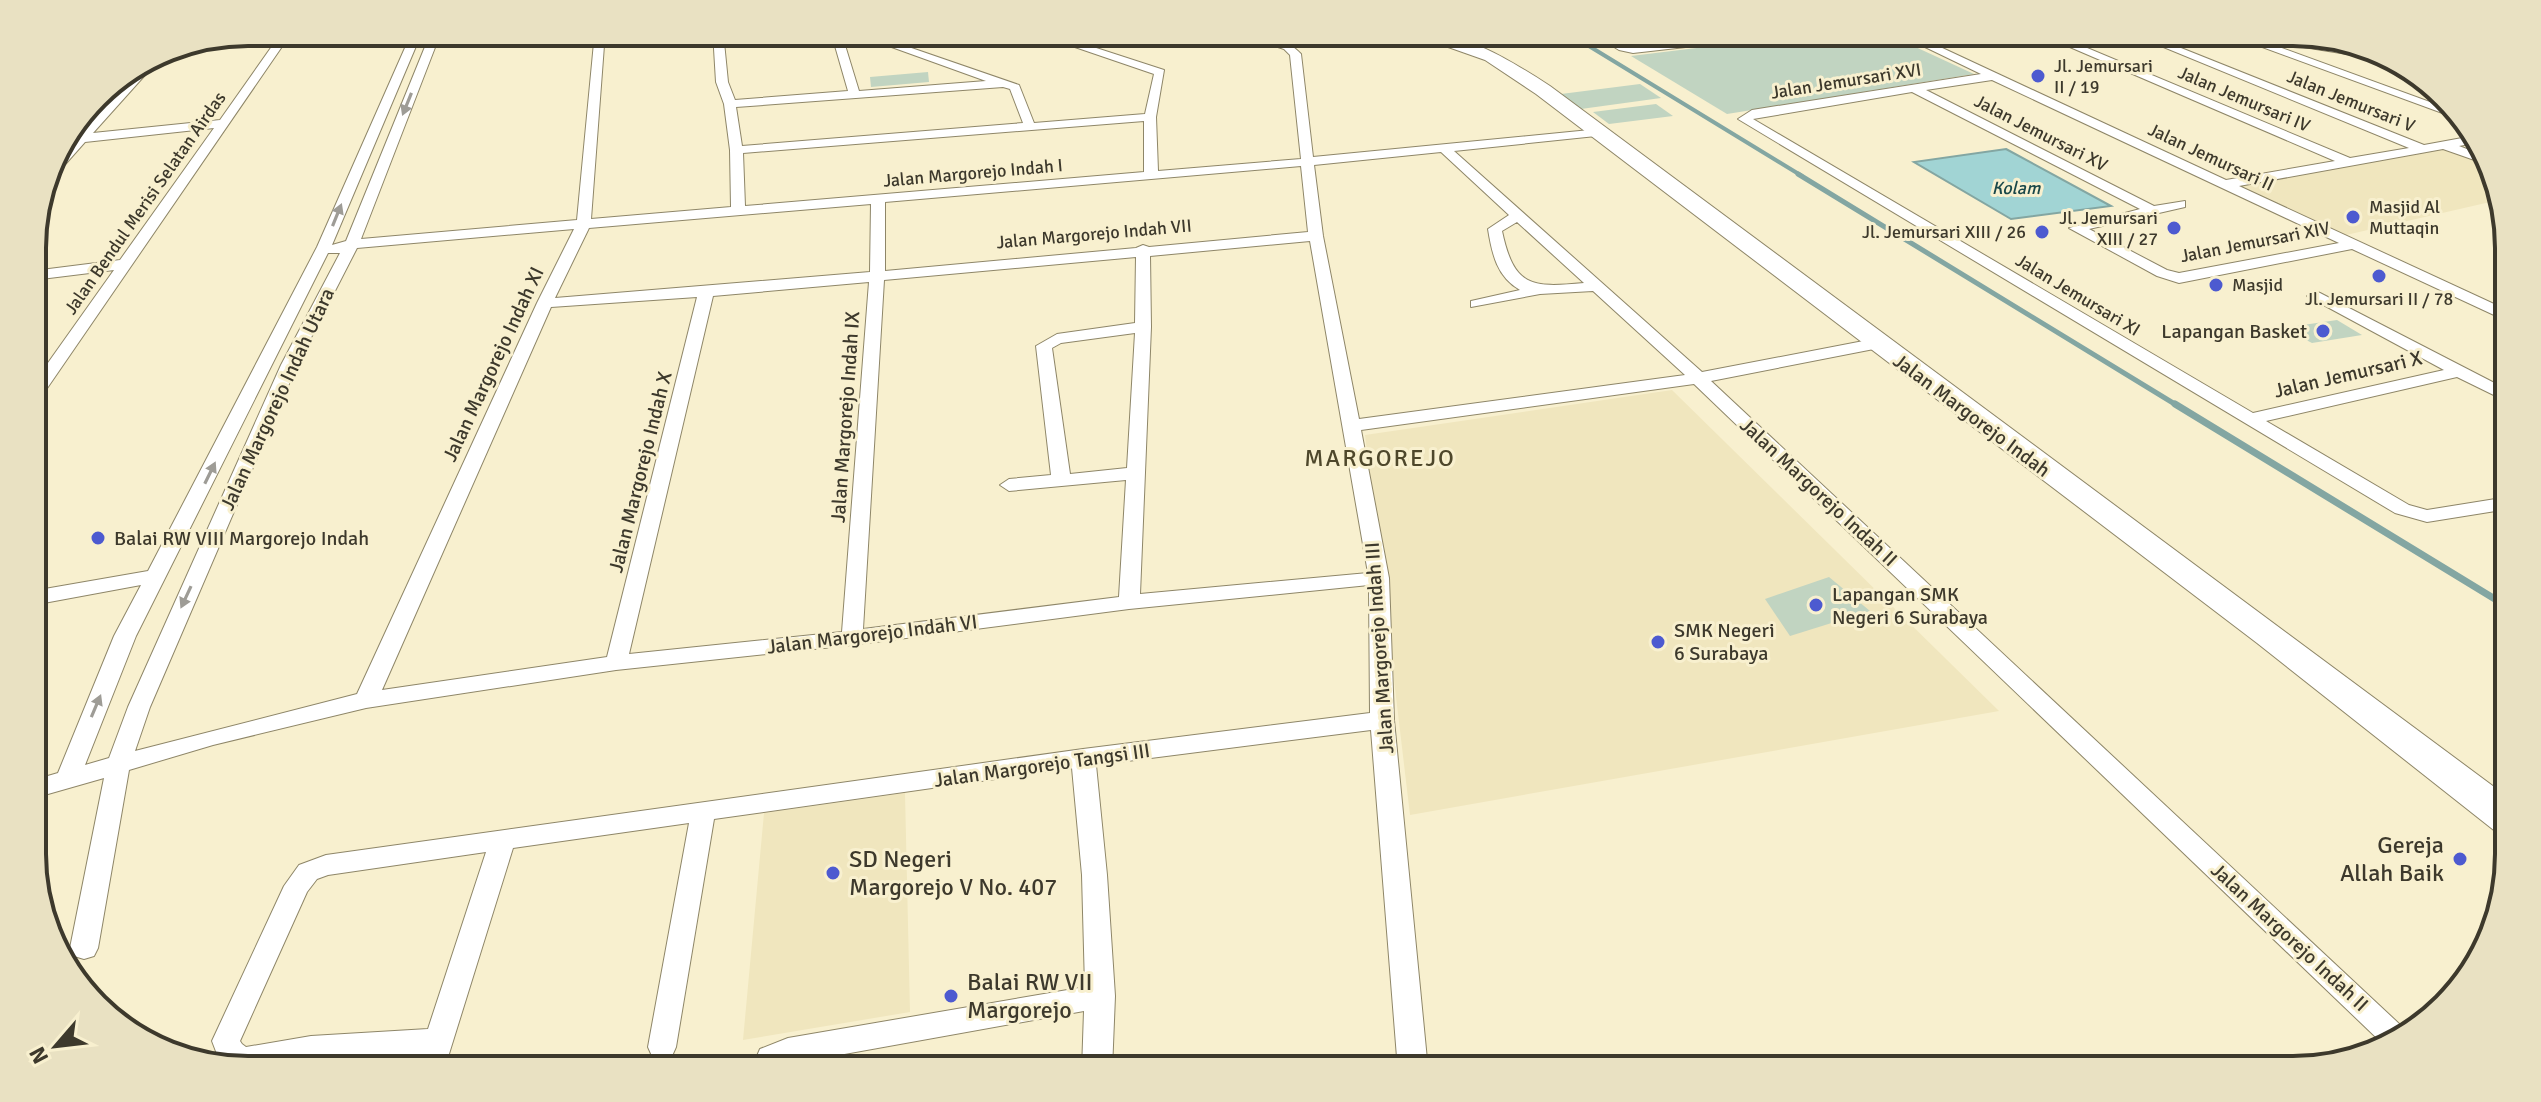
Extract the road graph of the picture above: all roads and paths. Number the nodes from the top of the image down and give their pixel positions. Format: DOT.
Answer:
graph roads {
  1 [pos="277,46"];
  2 [pos="411,46"];
  3 [pos="430,46"];
  4 [pos="599,46"];
  5 [pos="719,46"];
  6 [pos="840,46"];
  7 [pos="896,46"];
  8 [pos="1079,46"];
  9 [pos="1285,46"];
  10 [pos="1463,46"];
  11 [pos="1620,46"];
  12 [pos="1672,46"];
  13 [pos="1929,46"];
  14 [pos="2073,46"];
  15 [pos="2167,46"];
  16 [pos="2269,46"];
  17 [pos="1993,76"];
  18 [pos="1005,83"];
  19 [pos="128,86"];
  20 [pos="1915,89"];
  21 [pos="854,93"];
  22 [pos="112,98"];
  23 [pos="117,98"];
  24 [pos="730,104"];
  25 [pos="2440,110"];
  26 [pos="1752,114"];
  27 [pos="1150,117"];
  28 [pos="223,123"];
  29 [pos="1030,127"];
  30 [pos="1596,132"];
  31 [pos="78,139"];
  32 [pos="81,139"];
  33 [pos="2465,142"];
  34 [pos="2446,146"];
  35 [pos="1444,148"];
  36 [pos="72,149"];
  37 [pos="2423,149"];
  38 [pos="736,150"];
  39 [pos="2472,155"];
  40 [pos="2346,161"];
  41 [pos="1307,162"];
  42 [pos="1151,175"];
  43 [pos="2226,184"];
  44 [pos="878,200"];
  45 [pos="2180,204"];
  46 [pos="2150,209"];
  47 [pos="738,212"];
  48 [pos="1517,216"];
  49 [pos="584,224"];
  50 [pos="1316,236"];
  51 [pos="352,244"];
  52 [pos="2357,244"];
  53 [pos="324,247"];
  54 [pos="1143,249"];
  55 [pos="125,264"];
  56 [pos="46,273"];
  57 [pos="877,276"];
  58 [pos="1594,286"];
  59 [pos="706,292"];
  60 [pos="1534,292"];
  61 [pos="2315,296"];
  62 [pos="545,303"];
  63 [pos="1476,304"];
  64 [pos="2495,310"];
  65 [pos="1143,327"];
  66 [pos="1879,343"];
  67 [pos="2458,372"];
  68 [pos="46,377"];
  69 [pos="1698,378"];
  70 [pos="2495,390"];
  71 [pos="2248,420"];
  72 [pos="1350,426"];
  73 [pos="1137,473"];
  74 [pos="1061,480"];
  75 [pos="1009,485"];
  76 [pos="2495,505"];
  77 [pos="211,543"];
  78 [pos="170,552"];
  79 [pos="157,576"];
  80 [pos="1379,578"];
  81 [pos="46,596"];
  82 [pos="1129,602"];
  83 [pos="852,638"];
  84 [pos="616,663"];
  85 [pos="366,700"];
  86 [pos="1382,720"];
  87 [pos="1083,758"];
  88 [pos="118,766"];
  89 [pos="68,779"];
  90 [pos="46,785"];
  91 [pos="2495,809"];
  92 [pos="703,813"];
  93 [pos="503,840"];
  94 [pos="84,948"];
  95 [pos="1101,996"];
  96 [pos="2389,1031"];
  97 [pos="436,1041"];
  98 [pos="662,1047"];
  99 [pos="236,1056"];
  100 [pos="268,1056"];
  101 [pos="432,1056"];
  102 [pos="797,1056"];
  103 [pos="1098,1056"];
  104 [pos="1412,1056"];
  1 -- 28 [label="street, Jalan Bendul Merisi Selatan Airdas"];
  53 -- 2 [label="street, Jalan Margorejo Indah Utara, one-way"];
  3 -- 51 [label="street, Jalan Margorejo Indah Utara, one-way"];
  4 -- 49 [label="street, Jalan Margorejo Indah XI"];
  5 -- 24 [label="street"];
  6 -- 21 [label="street"];
  7 -- 18 [label="street"];
  8 -- 27 [label="street"];
  9 -- 41 [label="street, Jalan Margorejo Indah III"];
  10 -- 30 [label="main road, Jalan Margorejo Indah"];
  11 -- 12 [label="street"];
  13 -- 17 [label="street, Jalan Jemursari II"];
  14 -- 40 [label="street, Jalan Jemursari IV"];
  15 -- 37 [label="street, Jalan Jemursari V"];
  16 -- 25 [label="street"];
  17 -- 20 [label="street, Jalan Jemursari XVI"];
  17 -- 43 [label="street, Jalan Jemursari II"];
  18 -- 21 [label="street"];
  18 -- 29 [label="street"];
  19 -- 23 [label="street"];
  20 -- 26 [label="street, Jalan Jemursari XVI"];
  20 -- 46 [label="street, Jalan Jemursari XV"];
  21 -- 24 [label="street"];
  22 -- 23 [label="street"];
  23 -- 32 [label="street"];
  24 -- 38 [label="street"];
  26 -- 71 [label="street, Jalan Jemursari XI"];
  27 -- 29 [label="street"];
  27 -- 42 [label="street"];
  28 -- 32 [label="street"];
  28 -- 55 [label="street, Jalan Bendul Merisi Selatan Airdas"];
  29 -- 38 [label="street"];
  30 -- 35 [label="street, Jalan Margorejo Indah I"];
  30 -- 66 [label="main road, Jalan Margorejo Indah"];
  31 -- 32 [label="street"];
  32 -- 36 [label="street"];
  33 -- 34 [label="street"];
  34 -- 37 [label="street"];
  34 -- 39 [label="street"];
  35 -- 41 [label="street, Jalan Margorejo Indah I"];
  35 -- 48 [label="street, Jalan Margorejo Indah II"];
  37 -- 40 [label="street"];
  38 -- 47 [label="street"];
  40 -- 43 [label="street"];
  41 -- 42 [label="street, Jalan Margorejo Indah I"];
  41 -- 50 [label="street, Jalan Margorejo Indah III"];
  42 -- 44 [label="street, Jalan Margorejo Indah I"];
  43 -- 52 [label="street, Jalan Jemursari II"];
  44 -- 47 [label="street, Jalan Margorejo Indah I"];
  44 -- 57 [label="street, Jalan Margorejo Indah IX"];
  45 -- 46 [label="street"];
  46 -- 52 [label="street, Jalan Jemursari XIV"];
  47 -- 49 [label="street, Jalan Margorejo Indah I"];
  48 -- 58 [label="street, Jalan Margorejo Indah II"];
  48 -- 60 [label="street"];
  49 -- 51 [label="street, Jalan Margorejo Indah I"];
  49 -- 62 [label="street, Jalan Margorejo Indah XI"];
  50 -- 54 [label="street, Jalan Margorejo Indah VII"];
  50 -- 72 [label="street, Jalan Margorejo Indah III"];
  51 -- 53 [label="street, Jalan Margorejo Indah I"];
  51 -- 77 [label="street, Jalan Margorejo Indah Utara"];
  52 -- 64 [label="street, Jalan Jemursari II"];
  78 -- 53 [label="street, Jalan Margorejo Indah Utara, one-way"];
  54 -- 57 [label="street, Jalan Margorejo Indah VII"];
  54 -- 65 [label="street"];
  55 -- 56 [label="street"];
  55 -- 68 [label="street, Jalan Bendul Merisi Selatan Airdas"];
  57 -- 59 [label="street, Jalan Margorejo Indah VII"];
  57 -- 83 [label="street, Jalan Margorejo Indah IX"];
  58 -- 60 [label="street"];
  58 -- 69 [label="street, Jalan Margorejo Indah II"];
  59 -- 62 [label="street, Jalan Margorejo Indah VII"];
  59 -- 84 [label="street, Jalan Margorejo Indah X"];
  60 -- 63 [label="street"];
  61 -- 67 [label="street"];
  62 -- 85 [label="street, Jalan Margorejo Indah XI"];
  65 -- 73 [label="street"];
  65 -- 74 [label="street"];
  66 -- 69 [label="street"];
  66 -- 91 [label="main road, Jalan Margorejo Indah"];
  67 -- 70 [label="street"];
  67 -- 71 [label="street, Jalan Jemursari X"];
  69 -- 72 [label="street"];
  69 -- 96 [label="street, Jalan Margorejo Indah II"];
  71 -- 76 [label="street, Jalan Jemursari XI"];
  72 -- 80 [label="street, Jalan Margorejo Indah III"];
  73 -- 74 [label="street"];
  73 -- 82 [label="street"];
  74 -- 75 [label="street"];
  77 -- 78 [label="street"];
  77 -- 88 [label="street, Jalan Margorejo Indah Utara, one-way"];
  78 -- 79 [label="street, Jalan Margorejo Indah Utara"];
  79 -- 81 [label="street"];
  89 -- 79 [label="street, Jalan Margorejo Indah Utara, one-way"];
  80 -- 82 [label="street, Jalan Margorejo Indah VI"];
  80 -- 86 [label="street, Jalan Margorejo Indah III"];
  82 -- 83 [label="street, Jalan Margorejo Indah VI"];
  83 -- 84 [label="street, Jalan Margorejo Indah VI"];
  84 -- 85 [label="street, Jalan Margorejo Indah VI"];
  85 -- 88 [label="street"];
  86 -- 87 [label="street, Jalan Margorejo Tangsi III"];
  86 -- 104 [label="street, Jalan Margorejo Indah III"];
  87 -- 92 [label="street, Jalan Margorejo Tangsi III"];
  87 -- 95 [label="street"];
  88 -- 89 [label="street"];
  88 -- 94 [label="street, Jalan Margorejo Indah Utara"];
  89 -- 90 [label="street"];
  92 -- 93 [label="street, Jalan Margorejo Tangsi III"];
  92 -- 98 [label="street"];
  93 -- 97 [label="street"];
  93 -- 99 [label="street, Jalan Margorejo Tangsi III"];
  95 -- 102 [label="street"];
  95 -- 103 [label="street"];
  97 -- 100 [label="street, Jalan Margorejo Tangsi III"];
  97 -- 101 [label="street"];
}
